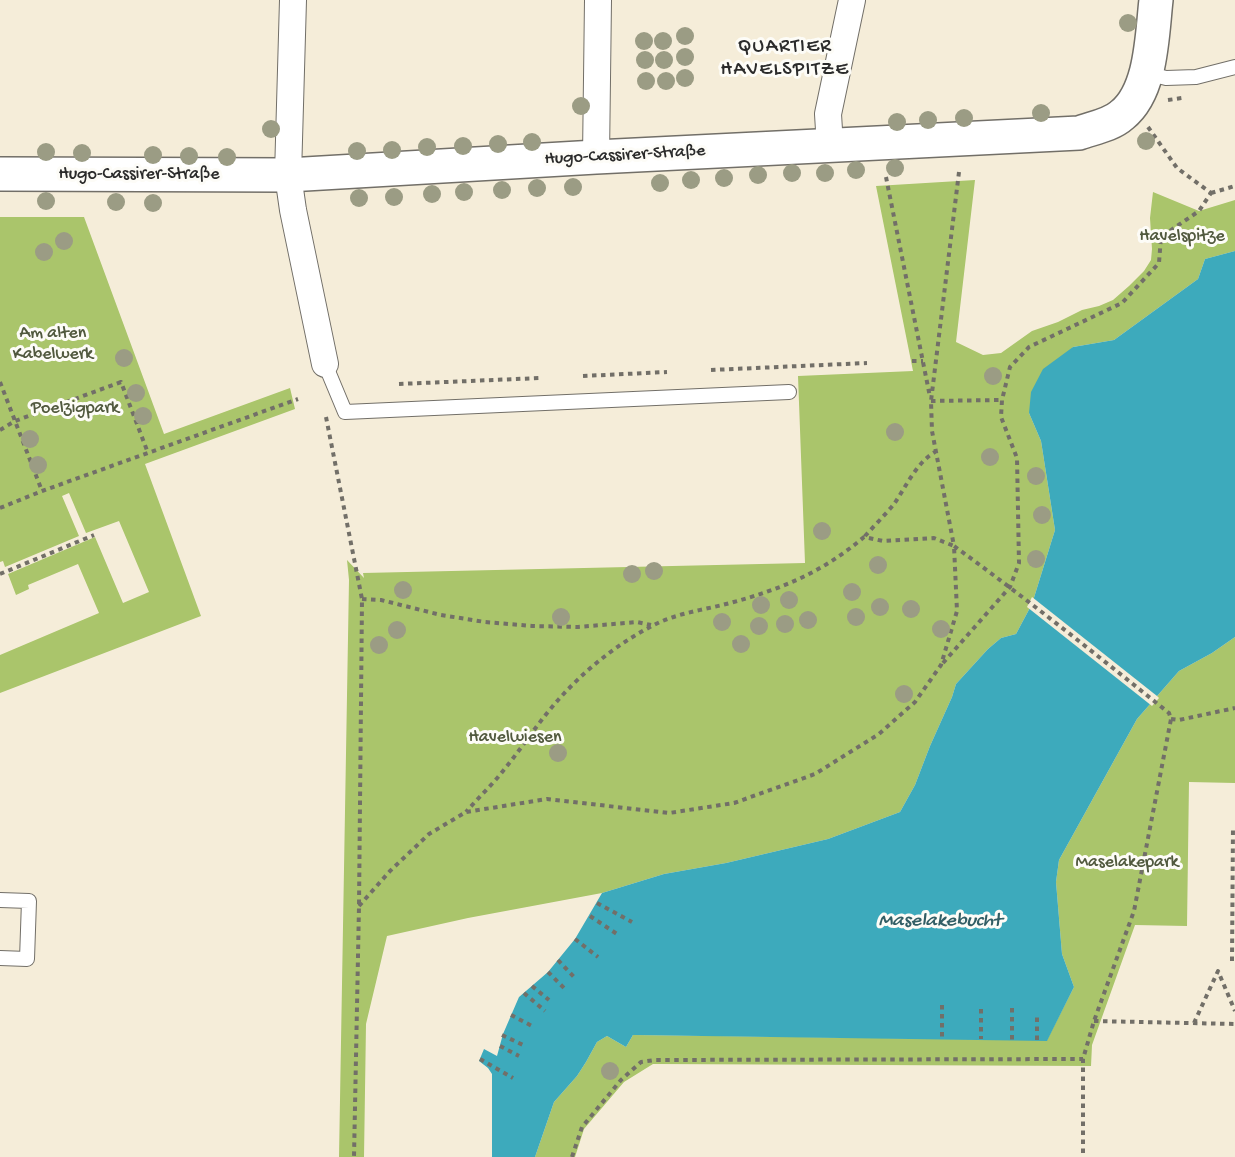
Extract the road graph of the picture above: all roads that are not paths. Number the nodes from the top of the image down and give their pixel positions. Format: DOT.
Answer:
graph roads {
  1 [pos="292,0"];
  2 [pos="598,0"];
  3 [pos="852,0"];
  4 [pos="1156,0"];
  5 [pos="1235,67"];
  6 [pos="1146,73"];
  7 [pos="830,146"];
  8 [pos="596,157"];
  9 [pos="0,174"];
  10 [pos="288,176"];
  11 [pos="325,364"];
  12 [pos="789,392"];
  13 [pos="0,900"];
  14 [pos="0,958"];
  1 -- 10 [label="street"];
  2 -- 8 [label="street"];
  3 -- 7 [label="street"];
  4 -- 6 [label="street, Hugo-Cassirer-Straße"];
  5 -- 6 [label="lane"];
  6 -- 7 [label="street, Hugo-Cassirer-Straße"];
  7 -- 8 [label="street, Hugo-Cassirer-Straße"];
  8 -- 10 [label="street, Hugo-Cassirer-Straße"];
  9 -- 10 [label="street, Hugo-Cassirer-Straße"];
  10 -- 11 [label="street"];
  11 -- 12 [label="lane"];
  13 -- 14 [label="lane"];
}
